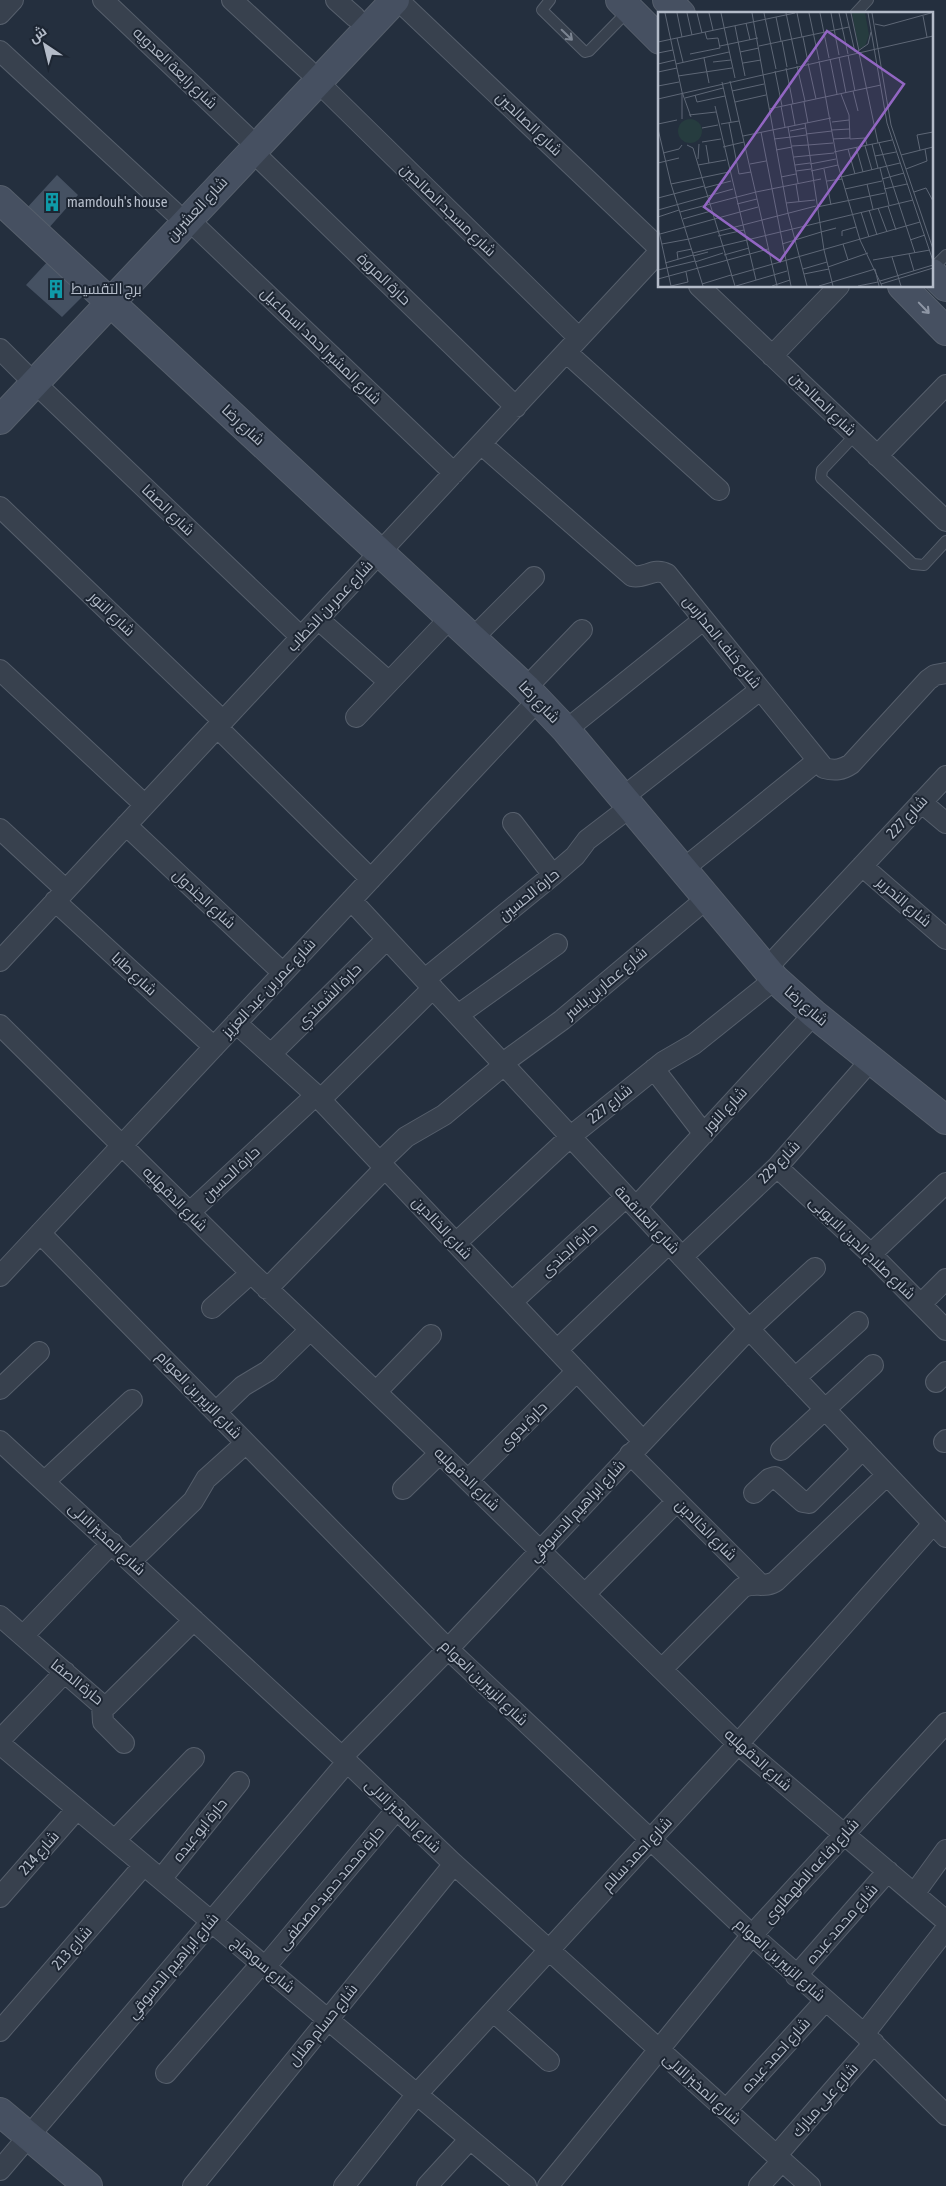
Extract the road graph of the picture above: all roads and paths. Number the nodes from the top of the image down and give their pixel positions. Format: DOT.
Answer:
graph roads {
  1 [pos="13,0"];
  2 [pos="103,0"];
  3 [pos="232,0"];
  4 [pos="397,0"];
  5 [pos="550,0"];
  6 [pos="667,0"];
  7 [pos="868,0"];
  8 [pos="625,5"];
  9 [pos="354,6"];
  10 [pos="679,12"];
  11 [pos="857,12"];
  12 [pos="0,14"];
  13 [pos="658,38"];
  14 [pos="0,51"];
  15 [pos="313,76"];
  16 [pos="249,144"];
  17 [pos="0,200"];
  18 [pos="181,216"];
  19 [pos="658,248"];
  20 [pos="658,252"];
  21 [pos="946,255"];
  22 [pos="934,269"];
  23 [pos="934,273"];
  24 [pos="946,287"];
  25 [pos="701,288"];
  26 [pos="837,288"];
  27 [pos="904,288"];
  28 [pos="104,297"];
  29 [pos="946,331"];
  30 [pos="572,345"];
  31 [pos="0,349"];
  32 [pos="772,356"];
  33 [pos="29,378"];
  34 [pos="946,384"];
  35 [pos="0,399"];
  36 [pos="516,407"];
  37 [pos="0,420"];
  38 [pos="855,435"];
  39 [pos="481,444"];
  40 [pos="877,456"];
  41 [pos="454,473"];
  42 [pos="719,490"];
  43 [pos="0,507"];
  44 [pos="946,521"];
  45 [pos="946,542"];
  46 [pos="381,551"];
  47 [pos="534,577"];
  48 [pos="452,617"];
  49 [pos="318,620"];
  50 [pos="703,620"];
  51 [pos="582,630"];
  52 [pos="301,637"];
  53 [pos="473,638"];
  54 [pos="0,670"];
  55 [pos="946,673"];
  56 [pos="389,682"];
  57 [pos="760,690"];
  58 [pos="532,694"];
  59 [pos="356,717"];
  60 [pos="220,724"];
  61 [pos="566,730"];
  62 [pos="817,761"];
  63 [pos="946,776"];
  64 [pos="626,802"];
  65 [pos="921,802"];
  66 [pos="145,805"];
  67 [pos="513,823"];
  68 [pos="946,823"];
  69 [pos="126,826"];
  70 [pos="0,829"];
  71 [pos="862,866"];
  72 [pos="682,870"];
  73 [pos="553,875"];
  74 [pos="371,879"];
  75 [pos="61,896"];
  76 [pos="706,899"];
  77 [pos="351,900"];
  78 [pos="387,939"];
  79 [pos="946,939"];
  80 [pos="557,944"];
  81 [pos="0,961"];
  82 [pos="283,973"];
  83 [pos="771,974"];
  84 [pos="429,984"];
  85 [pos="814,1014"];
  86 [pos="458,1015"];
  87 [pos="236,1023"];
  88 [pos="0,1024"];
  89 [pos="214,1047"];
  90 [pos="271,1054"];
  91 [pos="871,1060"];
  92 [pos="504,1064"];
  93 [pos="654,1069"];
  94 [pos="318,1097"];
  95 [pos="946,1120"];
  96 [pos="704,1134"];
  97 [pos="571,1136"];
  98 [pos="122,1146"];
  99 [pos="382,1165"];
  100 [pos="777,1166"];
  101 [pos="946,1183"];
  102 [pos="631,1202"];
  103 [pos="189,1212"];
  104 [pos="40,1233"];
  105 [pos="456,1243"];
  106 [pos="675,1250"];
  107 [pos="871,1254"];
  108 [pos="815,1268"];
  109 [pos="251,1273"];
  110 [pos="0,1276"];
  111 [pos="946,1279"];
  112 [pos="267,1289"];
  113 [pos="512,1302"];
  114 [pos="920,1304"];
  115 [pos="212,1308"];
  116 [pos="858,1322"];
  117 [pos="749,1329"];
  118 [pos="310,1330"];
  119 [pos="946,1330"];
  120 [pos="431,1335"];
  121 [pos="557,1350"];
  122 [pos="39,1352"];
  123 [pos="873,1365"];
  124 [pos="577,1371"];
  125 [pos="795,1378"];
  126 [pos="0,1389"];
  127 [pos="376,1392"];
  128 [pos="132,1400"];
  129 [pos="824,1409"];
  130 [pos="216,1412"];
  131 [pos="0,1441"];
  132 [pos="246,1443"];
  133 [pos="636,1447"];
  134 [pos="863,1449"];
  135 [pos="781,1450"];
  136 [pos="440,1453"];
  137 [pos="887,1475"];
  138 [pos="468,1480"];
  139 [pos="45,1481"];
  140 [pos="403,1489"];
  141 [pos="754,1493"];
  142 [pos="677,1502"];
  143 [pos="941,1529"];
  144 [pos="112,1543"];
  145 [pos="540,1550"];
  146 [pos="131,1561"];
  147 [pos="761,1585"];
  148 [pos="584,1594"];
  149 [pos="0,1616"];
  150 [pos="194,1620"];
  151 [pos="22,1636"];
  152 [pos="448,1649"];
  153 [pos="662,1669"];
  154 [pos="65,1672"];
  155 [pos="102,1705"];
  156 [pos="946,1723"];
  157 [pos="124,1743"];
  158 [pos="738,1744"];
  159 [pos="2,1747"];
  160 [pos="194,1758"];
  161 [pos="344,1759"];
  162 [pos="239,1782"];
  163 [pos="77,1809"];
  164 [pos="397,1809"];
  165 [pos="844,1834"];
  166 [pos="115,1840"];
  167 [pos="650,1840"];
  168 [pos="946,1850"];
  169 [pos="454,1864"];
  170 [pos="144,1865"];
  171 [pos="888,1871"];
  172 [pos="161,1879"];
  173 [pos="914,1894"];
  174 [pos="0,1897"];
  175 [pos="211,1921"];
  176 [pos="946,1921"];
  177 [pos="946,1929"];
  178 [pos="752,1935"];
  179 [pos="549,1950"];
  180 [pos="263,1965"];
  181 [pos="796,1976"];
  182 [pos="826,2001"];
  183 [pos="493,2011"];
  184 [pos="328,2020"];
  185 [pos="0,2031"];
  186 [pos="869,2039"];
  187 [pos="660,2050"];
  188 [pos="549,2061"];
  189 [pos="166,2073"];
  190 [pos="417,2094"];
  191 [pos="726,2110"];
  192 [pos="0,2112"];
  193 [pos="946,2115"];
  194 [pos="29,2136"];
  195 [pos="470,2139"];
  196 [pos="779,2159"];
  197 [pos="0,2170"];
  198 [pos="83,2184"];
  199 [pos="193,2186"];
  200 [pos="344,2186"];
  201 [pos="427,2186"];
  202 [pos="526,2186"];
  203 [pos="548,2186"];
  204 [pos="759,2186"];
  205 [pos="810,2186"];
  1 -- 12 [label="street"];
  2 -- 16 [label="street, شارع رابعة العدويه"];
  3 -- 15 [label="street, شارع مسجد الصالحين"];
  4 -- 15 [label="street, شارع العشرين"];
  4 -- 19 [label="street, شارع الصالحين"];
  5 -- 8 [label="lane, one-way"];
  6 -- 10 [label="street"];
  7 -- 11 [label="lane"];
  8 -- 13 [label="street"];
  9 -- 15 [label="street, شارع العشرين"];
  14 -- 18 [label="street, شارع المشير احمد اسماعيل"];
  15 -- 16 [label="street, شارع العشرين"];
  15 -- 30 [label="street, شارع مسجد الصالحين"];
  16 -- 18 [label="street, شارع العشرين"];
  16 -- 36 [label="street, حارة المروة"];
  17 -- 28 [label="street, شارع رضا"];
  18 -- 28 [label="street, شارع العشرين"];
  18 -- 41 [label="street, شارع المشير احمد اسماعيل"];
  20 -- 30 [label="street, شارع عمر بن الخطاب"];
  21 -- 22 [label="lane"];
  23 -- 24 [label="street"];
  25 -- 32 [label="street, شارع الصالحين"];
  26 -- 32 [label="street"];
  27 -- 29 [label="street, one-way"];
  28 -- 33 [label="street, شارع العشرين"];
  28 -- 46 [label="street, شارع رضا"];
  30 -- 36 [label="street, شارع عمر بن الخطاب"];
  30 -- 42 [label="street, شارع مسجد الصالحين"];
  31 -- 33 [label="street, شارع الصفا"];
  32 -- 38 [label="street, شارع الصالحين"];
  33 -- 35 [label="street, شارع العشرين"];
  33 -- 37 [label="street, شارع العشرين"];
  33 -- 52 [label="street, شارع الصفا"];
  34 -- 40 [label="street"];
  36 -- 39 [label="street, شارع عمر بن الخطاب"];
  38 -- 40 [label="street, شارع الصالحين"];
  38 -- 45 [label="lane"];
  39 -- 41 [label="street, شارع عمر بن الخطاب"];
  39 -- 50 [label="street, شارع خلف المدارس"];
  40 -- 44 [label="street, شارع الصالحين"];
  41 -- 46 [label="street, شارع عمر بن الخطاب"];
  43 -- 60 [label="street, شارع النور"];
  46 -- 48 [label="street, شارع رضا"];
  46 -- 49 [label="street, شارع عمر بن الخطاب"];
  47 -- 53 [label="street"];
  48 -- 53 [label="street, شارع رضا"];
  48 -- 56 [label="street"];
  49 -- 52 [label="street, شارع عمر بن الخطاب"];
  49 -- 56 [label="street"];
  50 -- 57 [label="street, شارع خلف المدارس"];
  50 -- 61 [label="street"];
  51 -- 58 [label="street, شارع عمر بن عبد العزيز"];
  52 -- 60 [label="street, شارع عمر بن الخطاب"];
  53 -- 58 [label="street, شارع رضا"];
  54 -- 66 [label="street"];
  55 -- 62 [label="street"];
  56 -- 59 [label="street"];
  57 -- 62 [label="street, شارع خلف المدارس"];
  57 -- 64 [label="street, حارة الحسين"];
  58 -- 61 [label="street, شارع رضا"];
  58 -- 74 [label="street, شارع عمر بن عبد العزيز"];
  60 -- 66 [label="street, شارع عمر بن الخطاب"];
  60 -- 74 [label="street, شارع النور"];
  61 -- 64 [label="street, شارع رضا"];
  62 -- 72 [label="street"];
  63 -- 65 [label="street, شارع 227"];
  64 -- 72 [label="street, شارع رضا"];
  64 -- 73 [label="street, حارة الحسين"];
  65 -- 68 [label="street"];
  65 -- 71 [label="street, شارع 227"];
  66 -- 69 [label="street, شارع عمر بن الخطاب"];
  67 -- 73 [label="street"];
  69 -- 75 [label="street, شارع عمر بن الخطاب"];
  69 -- 82 [label="street, شارع الجندول"];
  70 -- 75 [label="street, شارع طابا"];
  71 -- 79 [label="street, شارع التحرير"];
  71 -- 83 [label="street, شارع 227"];
  72 -- 76 [label="street, شارع رضا"];
  73 -- 84 [label="street, حارة الحسين"];
  74 -- 77 [label="street, شارع عمر بن عبد العزيز"];
  75 -- 81 [label="street, شارع عمر بن الخطاب"];
  75 -- 89 [label="street, شارع طابا"];
  76 -- 83 [label="street, شارع رضا"];
  76 -- 92 [label="street, شارع عمار بن ياسر"];
  77 -- 78 [label="street, شارع العلاقمة"];
  77 -- 82 [label="street, شارع عمر بن عبد العزيز"];
  78 -- 84 [label="street, شارع العلاقمة"];
  78 -- 90 [label="street, حارة الشمندي"];
  80 -- 86 [label="street"];
  82 -- 87 [label="street, شارع عمر بن عبد العزيز"];
  83 -- 85 [label="street, شارع رضا"];
  83 -- 93 [label="street, شارع 227"];
  84 -- 86 [label="street, شارع العلاقمة"];
  84 -- 94 [label="street, حارة الحسين"];
  85 -- 91 [label="street, شارع رضا"];
  85 -- 96 [label="street, شارع النور"];
  86 -- 92 [label="street, شارع العلاقمة"];
  87 -- 89 [label="street, شارع عمر بن عبد العزيز"];
  87 -- 90 [label="street, شارع الخالدين"];
  88 -- 98 [label="street, شارع الدقهليه"];
  89 -- 98 [label="street, شارع عمر بن عبد العزيز"];
  90 -- 94 [label="street, شارع الخالدين"];
  91 -- 95 [label="street, شارع رضا"];
  91 -- 100 [label="street, شارع 229"];
  92 -- 97 [label="street, شارع العلاقمة"];
  92 -- 99 [label="street, شارع عمار بن ياسر"];
  93 -- 96 [label="street"];
  93 -- 97 [label="street, شارع 227"];
  94 -- 99 [label="street, شارع الخالدين"];
  94 -- 103 [label="street, حارة الحسين"];
  96 -- 102 [label="street, شارع النور"];
  97 -- 102 [label="street, شارع العلاقمة"];
  97 -- 105 [label="street, شارع 227"];
  98 -- 103 [label="street, شارع الدقهليه"];
  98 -- 104 [label="street, شارع عمر بن عبد العزيز"];
  99 -- 105 [label="street, شارع الخالدين"];
  99 -- 112 [label="street, شارع عمار بن ياسر"];
  100 -- 106 [label="street, شارع 229"];
  100 -- 107 [label="street, شارع صلاح الدين الايوبى"];
  101 -- 107 [label="street"];
  102 -- 106 [label="street, شارع العلاقمة"];
  102 -- 113 [label="street, حارة الجندى"];
  103 -- 109 [label="street, شارع الدقهليه"];
  104 -- 110 [label="street, شارع عمر بن عبد العزيز"];
  104 -- 130 [label="street, شارع الزبير بن العوام"];
  105 -- 113 [label="street, شارع الخالدين"];
  106 -- 117 [label="street, شارع العلاقمة"];
  106 -- 121 [label="street, شارع 229"];
  107 -- 114 [label="street, شارع صلاح الدين الايوبى"];
  108 -- 117 [label="street, شارع ابراهيم الدسوقي"];
  109 -- 112 [label="street, شارع الدقهليه"];
  109 -- 115 [label="street"];
  111 -- 114 [label="street"];
  112 -- 118 [label="street, شارع الدقهليه"];
  113 -- 121 [label="street, شارع الخالدين"];
  114 -- 119 [label="street, شارع صلاح الدين الايوبى"];
  116 -- 125 [label="street"];
  117 -- 125 [label="street, شارع العلاقمة"];
  117 -- 133 [label="street, شارع ابراهيم الدسوقي"];
  118 -- 127 [label="street, شارع الدقهليه"];
  118 -- 130 [label="street"];
  120 -- 127 [label="street"];
  121 -- 124 [label="street, شارع الخالدين"];
  122 -- 126 [label="street"];
  123 -- 129 [label="street"];
  124 -- 133 [label="street, شارع الخالدين"];
  124 -- 138 [label="street, حارة بدوى"];
  125 -- 129 [label="street, شارع العلاقمة"];
  127 -- 136 [label="street, شارع الدقهليه"];
  128 -- 139 [label="street"];
  129 -- 134 [label="street, شارع العلاقمة"];
  129 -- 135 [label="street"];
  130 -- 132 [label="street, شارع الزبير بن العوام"];
  131 -- 139 [label="street, شارع المخبز الالى"];
  132 -- 146 [label="street"];
  132 -- 152 [label="street, شارع الزبير بن العوام"];
  133 -- 142 [label="street, شارع الخالدين"];
  133 -- 145 [label="street, شارع ابراهيم الدسوقي"];
  134 -- 137 [label="street, شارع العلاقمة"];
  134 -- 141 [label="street"];
  136 -- 138 [label="street, شارع الدقهليه"];
  136 -- 140 [label="street"];
  137 -- 143 [label="street, شارع العلاقمة"];
  137 -- 147 [label="street"];
  138 -- 145 [label="street, شارع الدقهليه"];
  139 -- 144 [label="street, شارع المخبز الالى"];
  142 -- 147 [label="street, شارع الخالدين"];
  142 -- 148 [label="street"];
  143 -- 158 [label="street, شارع احمد سالم"];
  144 -- 146 [label="street, شارع المخبز الالى"];
  144 -- 151 [label="street"];
  145 -- 148 [label="street, شارع الدقهليه"];
  145 -- 152 [label="street, شارع ابراهيم الدسوقي"];
  146 -- 150 [label="street, شارع المخبز الالى"];
  147 -- 153 [label="street"];
  148 -- 153 [label="street, شارع الدقهليه"];
  149 -- 151 [label="street, حارة الصفا"];
  150 -- 155 [label="street, حارة الصفا"];
  150 -- 161 [label="street, شارع المخبز الالى"];
  151 -- 154 [label="street, حارة الصفا"];
  152 -- 161 [label="street, شارع ابراهيم الدسوقي"];
  152 -- 167 [label="street, شارع الزبير بن العوام"];
  153 -- 158 [label="street, شارع الدقهليه"];
  154 -- 155 [label="street, حارة الصفا"];
  154 -- 159 [label="street"];
  155 -- 157 [label="street"];
  156 -- 165 [label="street, شارع رفاعه الطهطاوى"];
  158 -- 165 [label="street, شارع الدقهليه"];
  158 -- 167 [label="street, شارع احمد سالم"];
  159 -- 163 [label="street, شارع سوهاج"];
  160 -- 166 [label="street"];
  161 -- 164 [label="street, شارع المخبز الالى"];
  161 -- 175 [label="street, شارع ابراهيم الدسوقي"];
  162 -- 172 [label="street, حارة ابو عبده"];
  163 -- 166 [label="street, شارع سوهاج"];
  163 -- 174 [label="street, شارع 214"];
  164 -- 169 [label="street, شارع المخبز الالى"];
  164 -- 180 [label="street, حارة محمد حميد مصطفى"];
  165 -- 171 [label="street, شارع الدقهليه"];
  165 -- 178 [label="street, شارع رفاعه الطهطاوى"];
  166 -- 170 [label="street, شارع سوهاج"];
  167 -- 178 [label="street, شارع الزبير بن العوام"];
  167 -- 179 [label="street, شارع احمد سالم"];
  168 -- 173 [label="street"];
  169 -- 179 [label="street, شارع المخبز الالى"];
  169 -- 184 [label="street, شارع حسام هلال"];
  170 -- 172 [label="street, شارع سوهاج"];
  170 -- 185 [label="street, شارع 213"];
  171 -- 173 [label="street, شارع الدقهليه"];
  171 -- 181 [label="street, شارع محمد عبده"];
  172 -- 175 [label="street, شارع سوهاج"];
  173 -- 176 [label="street, شارع الدقهليه"];
  175 -- 180 [label="street, شارع سوهاج"];
  175 -- 194 [label="street, شارع ابراهيم الدسوقي"];
  177 -- 186 [label="street, شارع على مبارك"];
  178 -- 181 [label="street, شارع الزبير بن العوام"];
  178 -- 187 [label="street, شارع رفاعه الطهطاوى"];
  179 -- 183 [label="street, شارع احمد سالم"];
  179 -- 187 [label="street, شارع المخبز الالى"];
  180 -- 184 [label="street, شارع سوهاج"];
  180 -- 189 [label="street, حارة محمد حميد مصطفى"];
  181 -- 182 [label="street, شارع الزبير بن العوام"];
  182 -- 186 [label="street, شارع الزبير بن العوام"];
  182 -- 191 [label="street, شارع احمد عبده"];
  183 -- 188 [label="street"];
  183 -- 190 [label="street, شارع احمد سالم"];
  184 -- 190 [label="street, شارع سوهاج"];
  184 -- 199 [label="street, شارع حسام هلال"];
  186 -- 193 [label="street, شارع الزبير بن العوام"];
  186 -- 196 [label="street, شارع على مبارك"];
  187 -- 191 [label="street, شارع المخبز الالى"];
  187 -- 203 [label="street, شارع رفاعه الطهطاوى"];
  190 -- 195 [label="street, شارع سوهاج"];
  190 -- 200 [label="street, شارع احمد سالم"];
  191 -- 196 [label="street, شارع المخبز الالى"];
  192 -- 194 [label="street"];
  194 -- 197 [label="street, شارع ابراهيم الدسوقي"];
  194 -- 198 [label="street"];
  195 -- 201 [label="street"];
  195 -- 202 [label="street, شارع سوهاج"];
  196 -- 204 [label="street, شارع على مبارك"];
  196 -- 205 [label="street, شارع المخبز الالى"];
}
